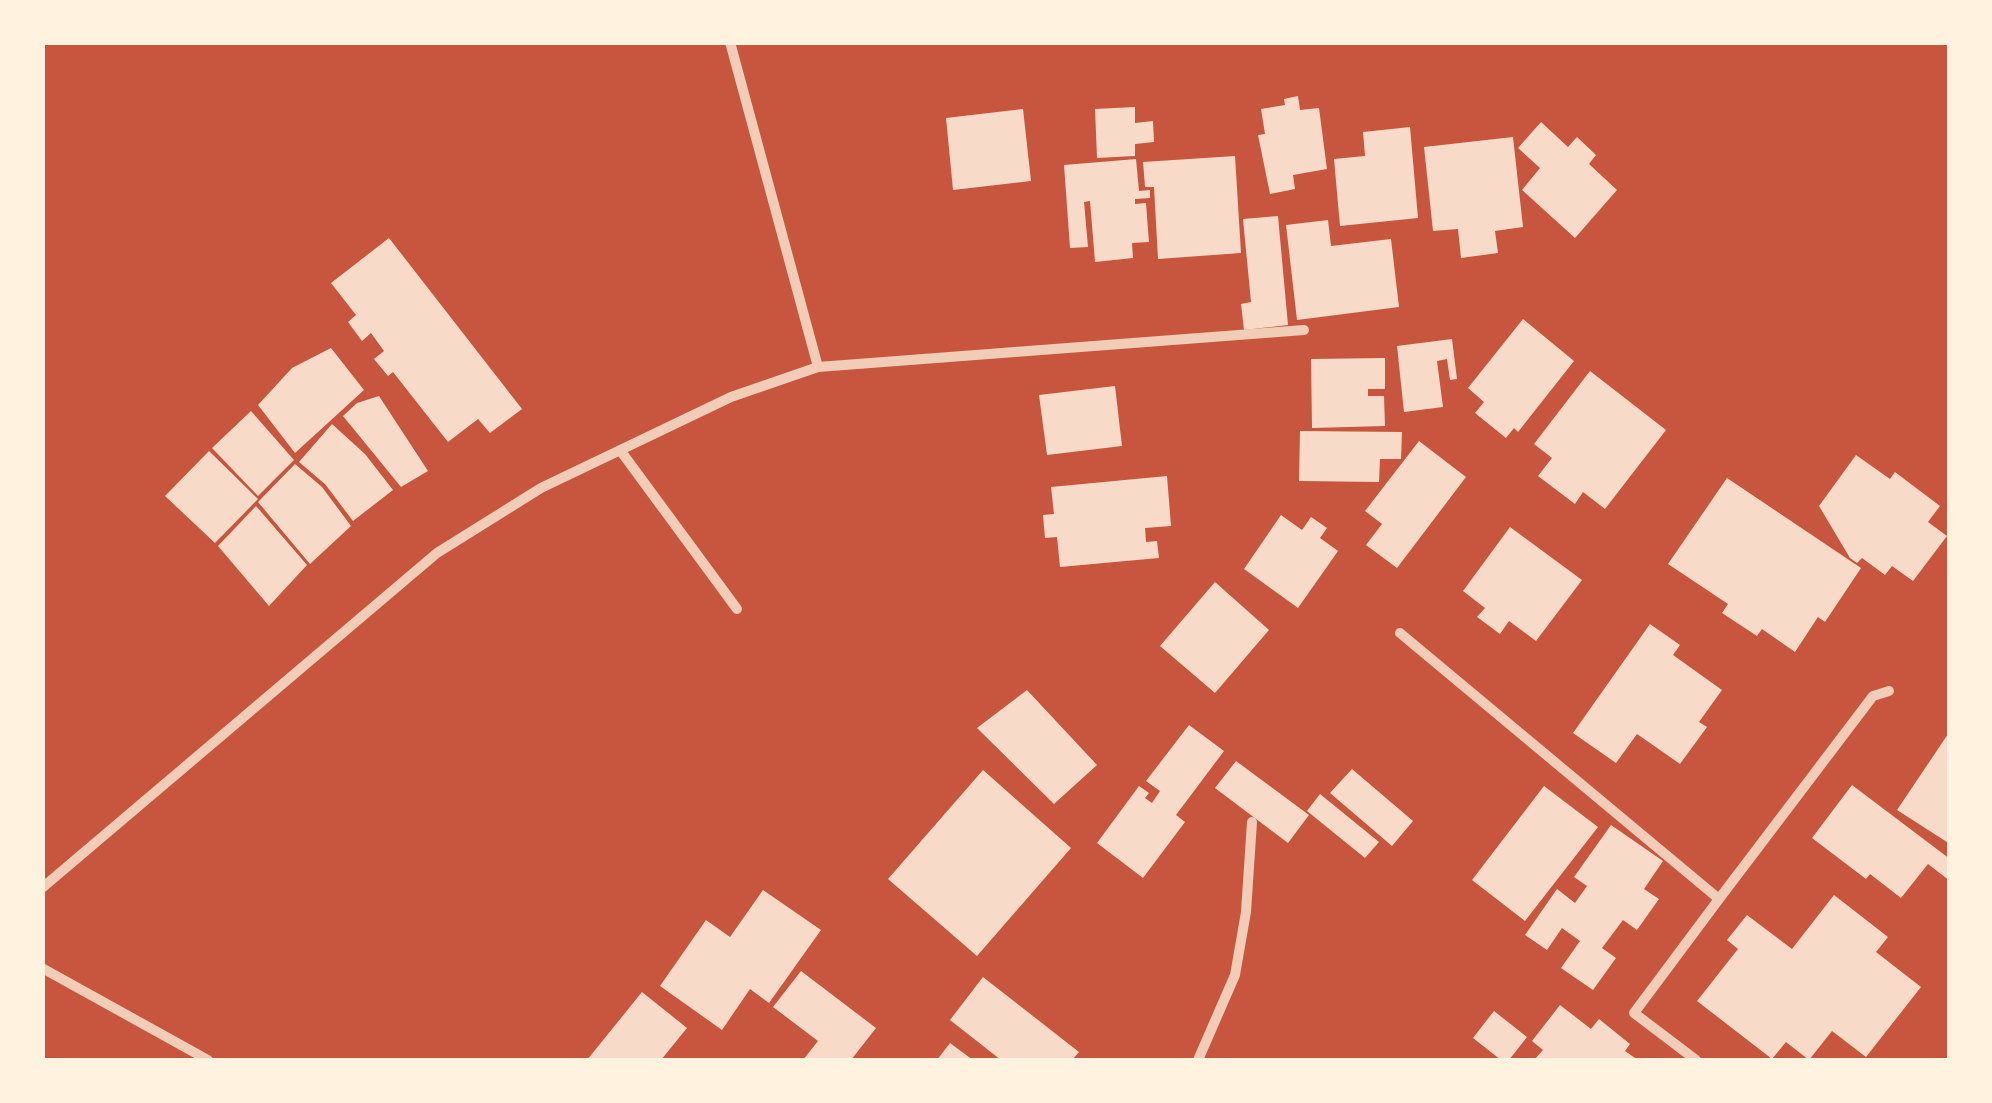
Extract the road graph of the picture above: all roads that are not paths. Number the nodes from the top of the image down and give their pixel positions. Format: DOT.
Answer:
graph roads {
  1 [pos="730,42"];
  2 [pos="1304,330"];
  3 [pos="818,367"];
  4 [pos="620,450"];
  5 [pos="737,609"];
  6 [pos="1400,633"];
  7 [pos="1889,691"];
  8 [pos="1252,822"];
  9 [pos="42,888"];
  10 [pos="1718,899"];
  11 [pos="42,968"];
  12 [pos="208,1060"];
  13 [pos="1198,1060"];
  14 [pos="1696,1060"];
  1 -- 3 [label="street"];
  2 -- 3 [label="street"];
  3 -- 4 [label="street"];
  4 -- 5 [label="street"];
  4 -- 9 [label="street"];
  6 -- 10 [label="street"];
  7 -- 10 [label="street"];
  8 -- 13 [label="street"];
  10 -- 14 [label="street"];
  11 -- 12 [label="street"];
}
